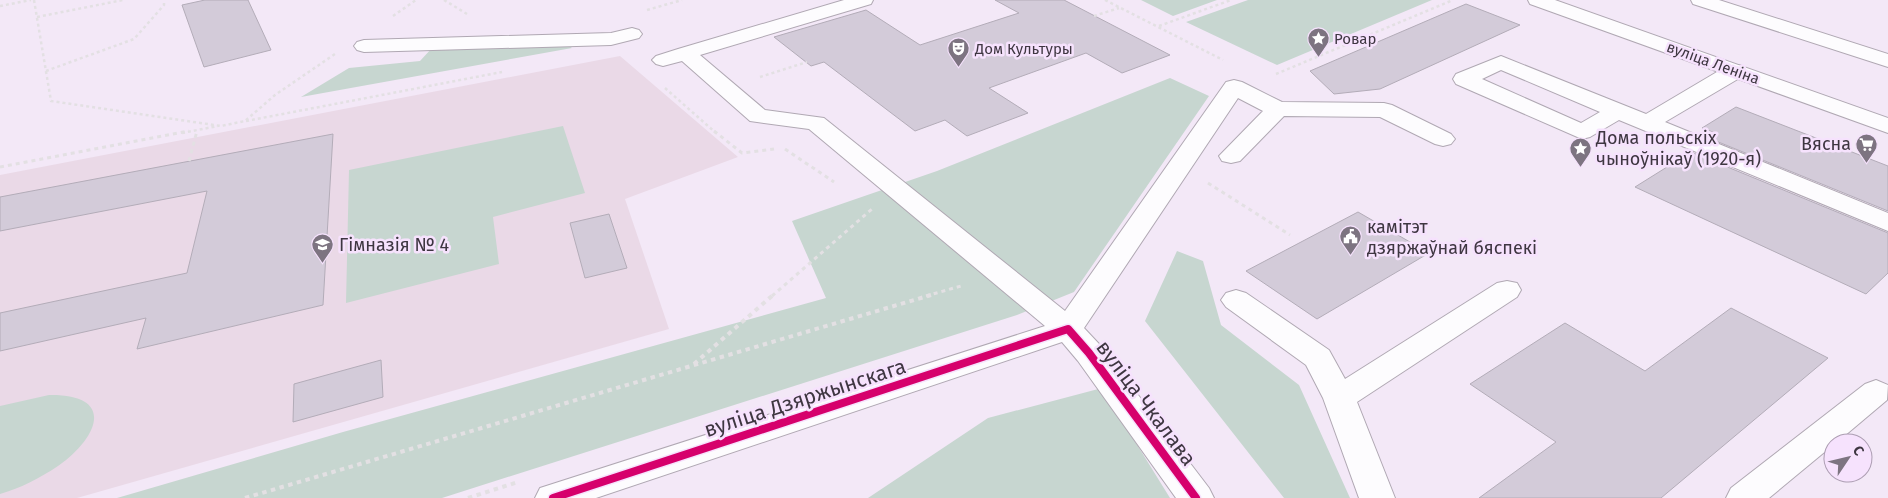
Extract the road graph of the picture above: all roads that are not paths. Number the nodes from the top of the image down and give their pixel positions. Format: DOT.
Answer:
graph roads {
  1 [pos="864,0"];
  2 [pos="1537,0"];
  3 [pos="1700,0"];
  4 [pos="1731,4"];
  5 [pos="632,34"];
  6 [pos="364,46"];
  7 [pos="1888,61"];
  8 [pos="1735,71"];
  9 [pos="1278,109"];
  10 [pos="1618,111"];
  11 [pos="1647,123"];
  12 [pos="1888,126"];
  13 [pos="1443,139"];
  14 [pos="1231,156"];
  15 [pos="1888,223"];
  16 [pos="1507,290"];
  17 [pos="1236,300"];
  18 [pos="1068,329"];
  19 [pos="1876,392"];
  20 [pos="1339,398"];
  21 [pos="553,498"];
  22 [pos="1196,498"];
  23 [pos="1377,498"];
  24 [pos="1744,498"];
  1 -- 18 [label="street, вуліца Чкалава"];
  2 -- 8 [label="street, вуліца Леніна"];
  3 -- 4 [label="street"];
  4 -- 7 [label="street"];
  5 -- 6 [label="street"];
  8 -- 11 [label="street"];
  8 -- 12 [label="street, вуліца Леніна"];
  9 -- 13 [label="street"];
  9 -- 14 [label="street"];
  9 -- 18 [label="street"];
  10 -- 10 [label="street"];
  10 -- 11 [label="street"];
  11 -- 15 [label="street"];
  16 -- 20 [label="street"];
  17 -- 20 [label="street"];
  18 -- 21 [label="street, вуліца Дзяржынскага"];
  18 -- 22 [label="street, вуліца Чкалава"];
  19 -- 24 [label="street"];
  20 -- 23 [label="street"];
}
